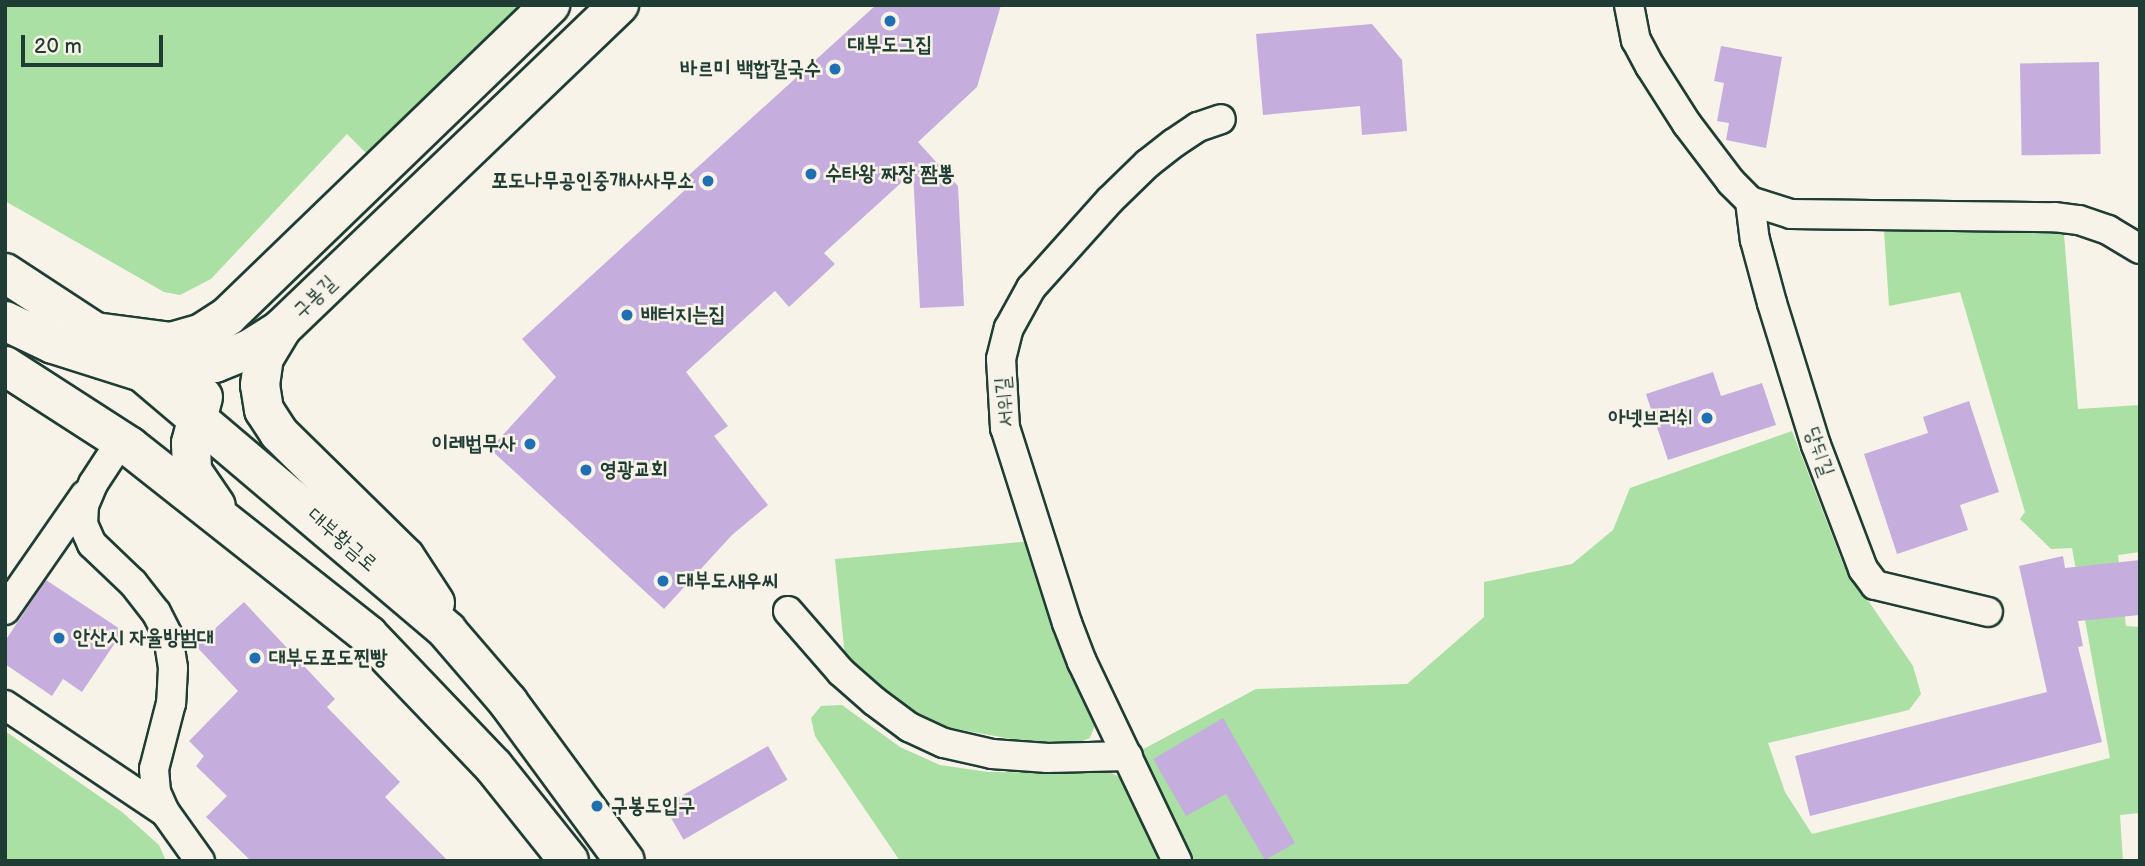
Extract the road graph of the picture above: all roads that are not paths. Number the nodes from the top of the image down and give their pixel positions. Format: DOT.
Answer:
graph roads {
  1 [pos="550,5"];
  2 [pos="619,5"];
  3 [pos="1629,5"];
  4 [pos="1221,119"];
  5 [pos="1750,201"];
  6 [pos="2140,249"];
  7 [pos="5,273"];
  8 [pos="262,284"];
  9 [pos="5,321"];
  10 [pos="282,328"];
  11 [pos="95,332"];
  12 [pos="215,363"];
  13 [pos="5,366"];
  14 [pos="145,373"];
  15 [pos="196,415"];
  16 [pos="121,441"];
  17 [pos="93,484"];
  18 [pos="238,532"];
  19 [pos="5,610"];
  20 [pos="788,611"];
  21 [pos="1988,612"];
  22 [pos="447,631"];
  23 [pos="5,705"];
  24 [pos="1128,756"];
  25 [pos="165,812"];
  26 [pos="200,861"];
  27 [pos="569,861"];
  28 [pos="625,861"];
  29 [pos="1177,861"];
  1 -- 8 [label="main road"];
  2 -- 10 [label="main road, 구봉길"];
  3 -- 5 [label="lane"];
  4 -- 24 [label="lane, 서위길"];
  5 -- 6 [label="lane"];
  5 -- 21 [label="lane, 당뒤길"];
  7 -- 11 [label="main road, 대부황금로"];
  8 -- 11 [label="main road"];
  8 -- 12 [label="main road"];
  9 -- 14 [label="main road"];
  10 -- 12 [label="main road"];
  10 -- 22 [label="main road, 구봉길"];
  11 -- 14 [label="main road, 대부황금로"];
  12 -- 14 [label="main road"];
  12 -- 15 [label="main road"];
  13 -- 16 [label="main road"];
  14 -- 15 [label="main road, 대부황금로"];
  15 -- 18 [label="main road"];
  15 -- 22 [label="main road, 대부황금로"];
  16 -- 17 [label="lane"];
  16 -- 18 [label="main road"];
  17 -- 19 [label="lane"];
  17 -- 25 [label="lane"];
  18 -- 27 [label="main road"];
  20 -- 24 [label="lane"];
  22 -- 28 [label="main road, 대부황금로"];
  23 -- 25 [label="lane"];
  24 -- 29 [label="lane, 서위길"];
  25 -- 26 [label="lane"];
}
